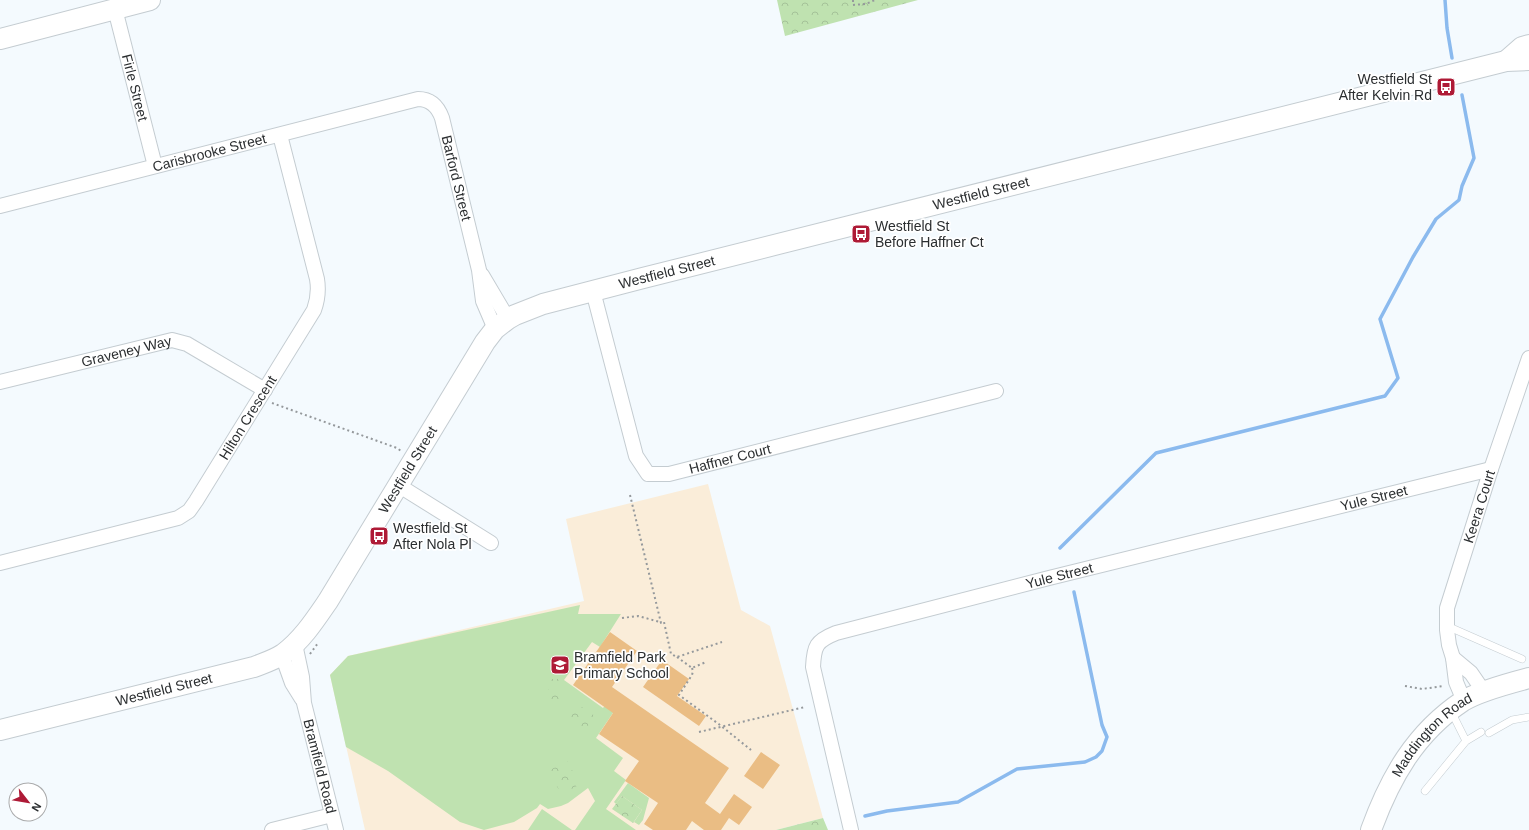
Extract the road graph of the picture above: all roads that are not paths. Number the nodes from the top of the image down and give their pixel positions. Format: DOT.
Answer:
graph roads {
  1 [pos="150,0"];
  2 [pos="115,9"];
  3 [pos="0,38"];
  4 [pos="1529,45"];
  5 [pos="1529,60"];
  6 [pos="1506,61"];
  7 [pos="418,100"];
  8 [pos="280,135"];
  9 [pos="156,166"];
  10 [pos="0,206"];
  11 [pos="593,291"];
  12 [pos="502,324"];
  13 [pos="1529,358"];
  14 [pos="0,382"];
  15 [pos="996,391"];
  16 [pos="266,396"];
  17 [pos="1491,470"];
  18 [pos="398,485"];
  19 [pos="491,543"];
  20 [pos="0,563"];
  21 [pos="1447,626"];
  22 [pos="295,652"];
  23 [pos="1453,658"];
  24 [pos="1522,659"];
  25 [pos="1529,678"];
  26 [pos="1484,692"];
  27 [pos="1457,699"];
  28 [pos="1529,717"];
  29 [pos="0,730"];
  30 [pos="1481,732"];
  31 [pos="1489,733"];
  32 [pos="1466,741"];
  33 [pos="1425,791"];
  34 [pos="332,815"];
  35 [pos="272,830"];
  36 [pos="336,830"];
  37 [pos="852,830"];
  38 [pos="1371,830"];
  1 -- 2 [label="main road"];
  2 -- 3 [label="main road"];
  2 -- 9 [label="street, Firle Street"];
  4 -- 6 [label="main road, Westfield Street"];
  5 -- 6 [label="main road, Westfield Street"];
  6 -- 11 [label="main road, Westfield Street"];
  7 -- 8 [label="street, Carisbrooke Street"];
  7 -- 12 [label="street, Barford Street"];
  8 -- 9 [label="street, Carisbrooke Street"];
  8 -- 16 [label="street, Hilton Crescent"];
  9 -- 10 [label="street, Carisbrooke Street"];
  11 -- 12 [label="main road, Westfield Street"];
  11 -- 15 [label="street, Haffner Court"];
  12 -- 18 [label="main road, Westfield Street"];
  13 -- 17 [label="street, Keera Court"];
  14 -- 16 [label="street, Graveney Way"];
  16 -- 20 [label="street, Hilton Crescent"];
  17 -- 21 [label="street, Keera Court"];
  17 -- 37 [label="street, Yule Street"];
  18 -- 19 [label="street"];
  18 -- 22 [label="main road, Westfield Street"];
  21 -- 23 [label="street, Keera Court"];
  21 -- 24 [label="lane"];
  22 -- 29 [label="main road, Westfield Street"];
  22 -- 34 [label="street, Bramfield Road"];
  23 -- 26 [label="street"];
  23 -- 27 [label="street, Keera Court"];
  25 -- 26 [label="main road, Maddington Road"];
  26 -- 27 [label="main road, Maddington Road"];
  27 -- 32 [label="lane"];
  27 -- 38 [label="main road, Maddington Road"];
  28 -- 31 [label="lane"];
  30 -- 32 [label="lane"];
  32 -- 33 [label="lane"];
  34 -- 35 [label="street"];
  34 -- 36 [label="street, Bramfield Road"];
}
